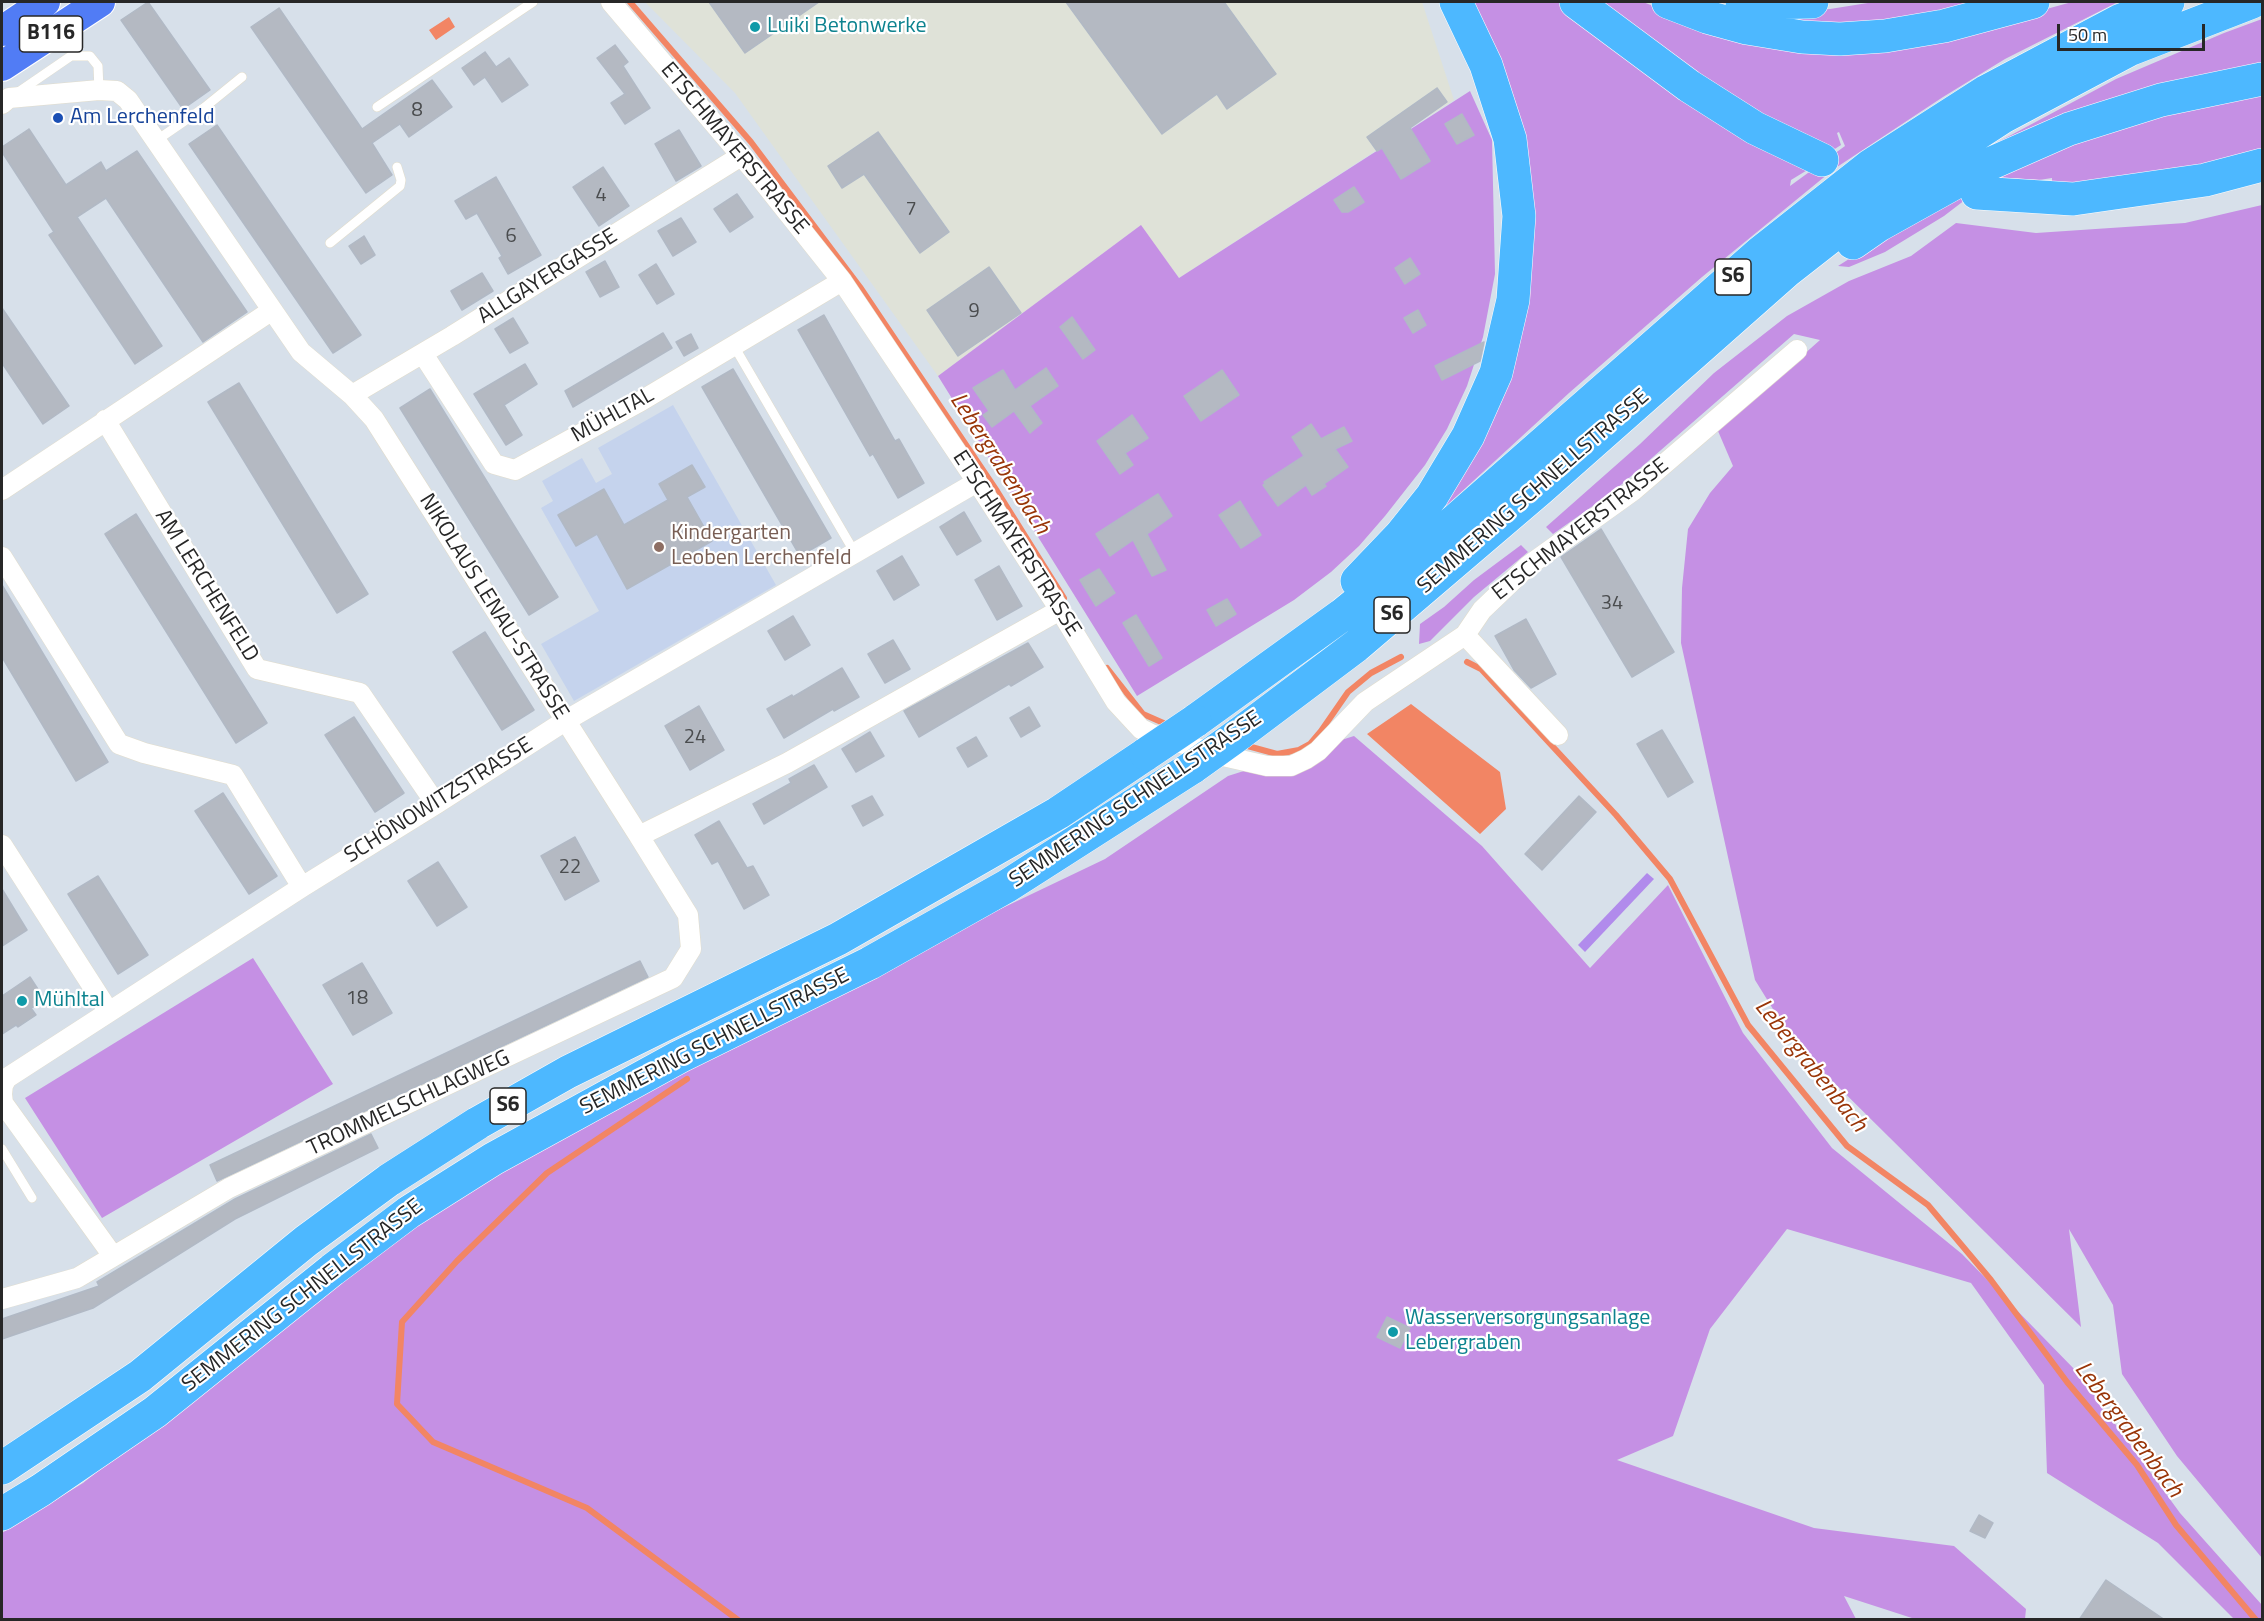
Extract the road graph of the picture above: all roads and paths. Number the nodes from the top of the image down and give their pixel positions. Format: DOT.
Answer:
graph roads {
  1 [pos="45,2"];
  2 [pos="100,2"];
  3 [pos="533,2"];
  4 [pos="611,2"];
  5 [pos="1456,2"];
  6 [pos="1576,2"];
  7 [pos="1668,2"];
  8 [pos="1742,2"];
  9 [pos="1812,2"];
  10 [pos="2033,2"];
  11 [pos="2168,2"];
  12 [pos="2252,2"];
  13 [pos="2,31"];
  14 [pos="2,66"];
  15 [pos="242,77"];
  16 [pos="2262,79"];
  17 [pos="99,90"];
  18 [pos="5,101"];
  19 [pos="377,107"];
  20 [pos="157,140"];
  21 [pos="741,156"];
  22 [pos="1822,160"];
  23 [pos="2262,165"];
  24 [pos="397,167"];
  25 [pos="1977,193"];
  26 [pos="330,243"];
  27 [pos="1788,270"];
  28 [pos="842,282"];
  29 [pos="271,311"];
  30 [pos="734,346"];
  31 [pos="1797,350"];
  32 [pos="423,354"];
  33 [pos="352,395"];
  34 [pos="105,420"];
  35 [pos="977,482"];
  36 [pos="2,490"];
  37 [pos="855,553"];
  38 [pos="2,557"];
  39 [pos="1060,610"];
  40 [pos="1342,615"];
  41 [pos="1465,635"];
  42 [pos="565,721"];
  43 [pos="1557,735"];
  44 [pos="436,804"];
  45 [pos="639,836"];
  46 [pos="2,845"];
  47 [pos="302,887"];
  48 [pos="110,1012"];
  49 [pos="2,1094"];
  50 [pos="2,1149"];
  51 [pos="32,1198"];
  52 [pos="113,1256"];
  53 [pos="2,1299"];
  54 [pos="2,1468"];
  55 [pos="2,1514"];
  1 -- 13 [label="main road, B116"];
  2 -- 14 [label="main road, B116"];
  3 -- 19 [label="lane"];
  4 -- 21 [label="street, ETSCHMAYERSTRASSE"];
  5 -- 40 [label="highway"];
  6 -- 22 [label="highway"];
  7 -- 10 [label="highway"];
  8 -- 9 [label="highway"];
  11 -- 40 [label="highway, SEMMERING SCHNELLSTRASSE / S6"];
  12 -- 27 [label="highway, SEMMERING SCHNELLSTRASSE / S6"];
  15 -- 20 [label="lane"];
  16 -- 27 [label="highway"];
  17 -- 18 [label="street, NIKOLAUS LENAU-STRASSE"];
  17 -- 18 [label="lane"];
  17 -- 20 [label="street, NIKOLAUS LENAU-STRASSE"];
  20 -- 29 [label="street, NIKOLAUS LENAU-STRASSE"];
  21 -- 28 [label="street, ETSCHMAYERSTRASSE"];
  21 -- 32 [label="street, ALLGAYERGASSE"];
  23 -- 25 [label="highway"];
  24 -- 26 [label="lane"];
  27 -- 55 [label="highway, SEMMERING SCHNELLSTRASSE / S6, bridge"];
  28 -- 30 [label="street, MÜHLTAL"];
  28 -- 35 [label="street, ETSCHMAYERSTRASSE"];
  29 -- 33 [label="street, NIKOLAUS LENAU-STRASSE"];
  29 -- 34 [label="street"];
  30 -- 32 [label="street, MÜHLTAL"];
  30 -- 37 [label="lane"];
  31 -- 41 [label="street, ETSCHMAYERSTRASSE"];
  32 -- 33 [label="street, ALLGAYERGASSE"];
  33 -- 42 [label="street, NIKOLAUS LENAU-STRASSE"];
  34 -- 36 [label="street"];
  34 -- 44 [label="street, AM LERCHENFELD"];
  35 -- 37 [label="street, SCHÖNOWITZSTRASSE"];
  35 -- 39 [label="street, ETSCHMAYERSTRASSE"];
  37 -- 42 [label="street, SCHÖNOWITZSTRASSE"];
  38 -- 47 [label="street"];
  39 -- 41 [label="street, ETSCHMAYERSTRASSE"];
  39 -- 45 [label="street"];
  40 -- 54 [label="highway, SEMMERING SCHNELLSTRASSE / S6, bridge"];
  41 -- 43 [label="street"];
  42 -- 44 [label="street, SCHÖNOWITZSTRASSE"];
  42 -- 45 [label="street, NIKOLAUS LENAU-STRASSE"];
  44 -- 47 [label="street, SCHÖNOWITZSTRASSE"];
  45 -- 52 [label="street, TROMMELSCHLAGWEG"];
  46 -- 48 [label="street"];
  47 -- 48 [label="street, SCHÖNOWITZSTRASSE"];
  48 -- 49 [label="street, SCHÖNOWITZSTRASSE"];
  49 -- 52 [label="street"];
  50 -- 51 [label="lane"];
  52 -- 53 [label="street, TROMMELSCHLAGWEG"];
}
